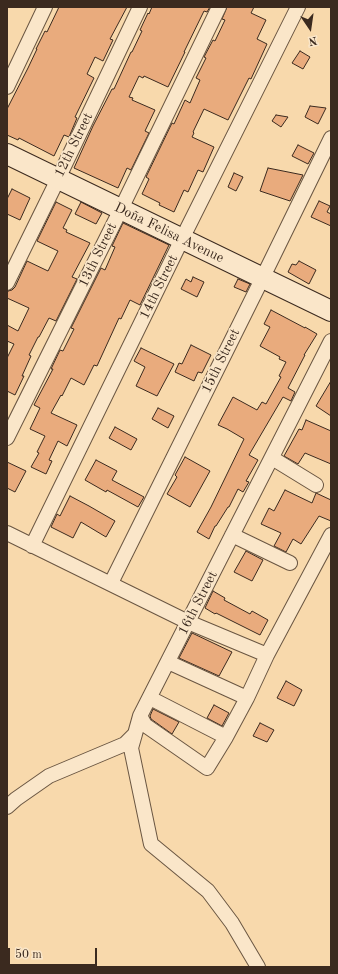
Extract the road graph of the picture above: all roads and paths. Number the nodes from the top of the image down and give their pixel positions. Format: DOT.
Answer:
graph roads {
  1 [pos="45,7"];
  2 [pos="140,7"];
  3 [pos="219,7"];
  4 [pos="298,7"];
  5 [pos="7,87"];
  6 [pos="331,138"];
  7 [pos="7,154"];
  8 [pos="58,179"];
  9 [pos="121,209"];
  10 [pos="182,239"];
  11 [pos="262,278"];
  12 [pos="7,283"];
  13 [pos="331,312"];
  14 [pos="331,341"];
  15 [pos="7,438"];
  16 [pos="272,458"];
  17 [pos="316,485"];
  18 [pos="7,533"];
  19 [pos="232,535"];
  20 [pos="331,535"];
  21 [pos="32,546"];
  22 [pos="290,563"];
  23 [pos="111,583"];
  24 [pos="188,622"];
  25 [pos="267,655"];
  26 [pos="168,662"];
  27 [pos="150,698"];
  28 [pos="247,698"];
  29 [pos="140,716"];
  30 [pos="135,734"];
  31 [pos="226,737"];
  32 [pos="7,807"];
  33 [pos="258,967"];
  1 -- 5 [label="street"];
  2 -- 8 [label="street, 12th Street"];
  3 -- 9 [label="street, 13th Street"];
  4 -- 10 [label="street, 14th Street"];
  6 -- 11 [label="street, 15th Street"];
  7 -- 8 [label="street, Doña Felisa Avenue"];
  8 -- 9 [label="street, Doña Felisa Avenue"];
  8 -- 12 [label="street, 12th Street"];
  9 -- 10 [label="street, Doña Felisa Avenue"];
  9 -- 15 [label="street, 13th Street"];
  10 -- 11 [label="street, Doña Felisa Avenue"];
  10 -- 21 [label="street, 14th Street"];
  11 -- 13 [label="street, Doña Felisa Avenue"];
  11 -- 23 [label="street, 15th Street"];
  14 -- 16 [label="street, 16th Street"];
  16 -- 17 [label="street"];
  16 -- 19 [label="street, 16th Street"];
  18 -- 21 [label="street"];
  19 -- 22 [label="street"];
  19 -- 24 [label="street, 16th Street"];
  20 -- 25 [label="street"];
  21 -- 23 [label="street"];
  23 -- 24 [label="street"];
  24 -- 25 [label="street"];
  24 -- 26 [label="street, 16th Street"];
  25 -- 28 [label="street"];
  26 -- 27 [label="street, 16th Street"];
  26 -- 28 [label="street"];
  27 -- 29 [label="street, 16th Street"];
  27 -- 31 [label="street"];
  28 -- 31 [label="street"];
  29 -- 30 [label="street, 16th Street"];
  29 -- 31 [label="street"];
  30 -- 32 [label="street"];
  30 -- 33 [label="street, 16th Street"];
}
